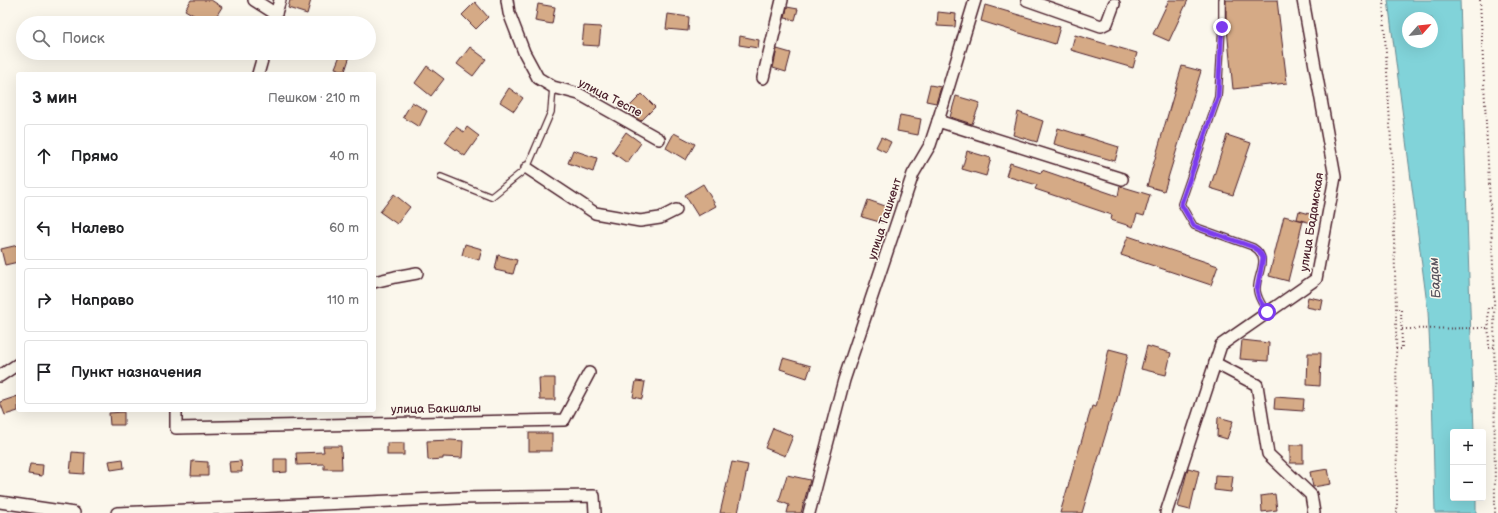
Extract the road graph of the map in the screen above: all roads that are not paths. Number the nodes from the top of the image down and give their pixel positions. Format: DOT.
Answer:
graph roads {
  1 [pos="254,0"];
  2 [pos="280,0"];
  3 [pos="507,0"];
  4 [pos="782,0"];
  5 [pos="975,0"];
  6 [pos="1027,0"];
  7 [pos="1222,0"];
  8 [pos="1303,0"];
  9 [pos="1114,4"];
  10 [pos="272,16"];
  11 [pos="276,16"];
  12 [pos="262,60"];
  13 [pos="259,72"];
  14 [pos="763,78"];
  15 [pos="553,87"];
  16 [pos="938,121"];
  17 [pos="659,140"];
  18 [pos="527,168"];
  19 [pos="441,177"];
  20 [pos="1122,179"];
  21 [pos="676,210"];
  22 [pos="417,273"];
  23 [pos="376,282"];
  24 [pos="1267,312"];
  25 [pos="1215,363"];
  26 [pos="16,365"];
  27 [pos="589,373"];
  28 [pos="0,376"];
  29 [pos="176,412"];
  30 [pos="0,502"];
  31 [pos="74,513"];
  32 [pos="117,513"];
  33 [pos="594,513"];
  34 [pos="809,513"];
  35 [pos="1166,513"];
  36 [pos="1314,513"];
  1 -- 10 [label="street"];
  2 -- 11 [label="street"];
  3 -- 15 [label="street, улица Теспе"];
  4 -- 14 [label="street"];
  5 -- 16 [label="street, улица Ташкент"];
  6 -- 9 [label="street"];
  7 -- 24 [label="lane"];
  8 -- 24 [label="street, улица Бадамская"];
  12 -- 13 [label="street"];
  15 -- 17 [label="street, улица Теспе"];
  15 -- 18 [label="lane"];
  16 -- 20 [label="street"];
  16 -- 34 [label="street, улица Ташкент"];
  18 -- 19 [label="lane"];
  18 -- 21 [label="street"];
  22 -- 23 [label="street"];
  24 -- 25 [label="street, улица Бадамская"];
  25 -- 35 [label="street, улица Бадамская"];
  25 -- 36 [label="street"];
  26 -- 28 [label="street"];
  27 -- 29 [label="street, улица Бакшалы"];
  30 -- 31 [label="street"];
  32 -- 33 [label="street"];
}
